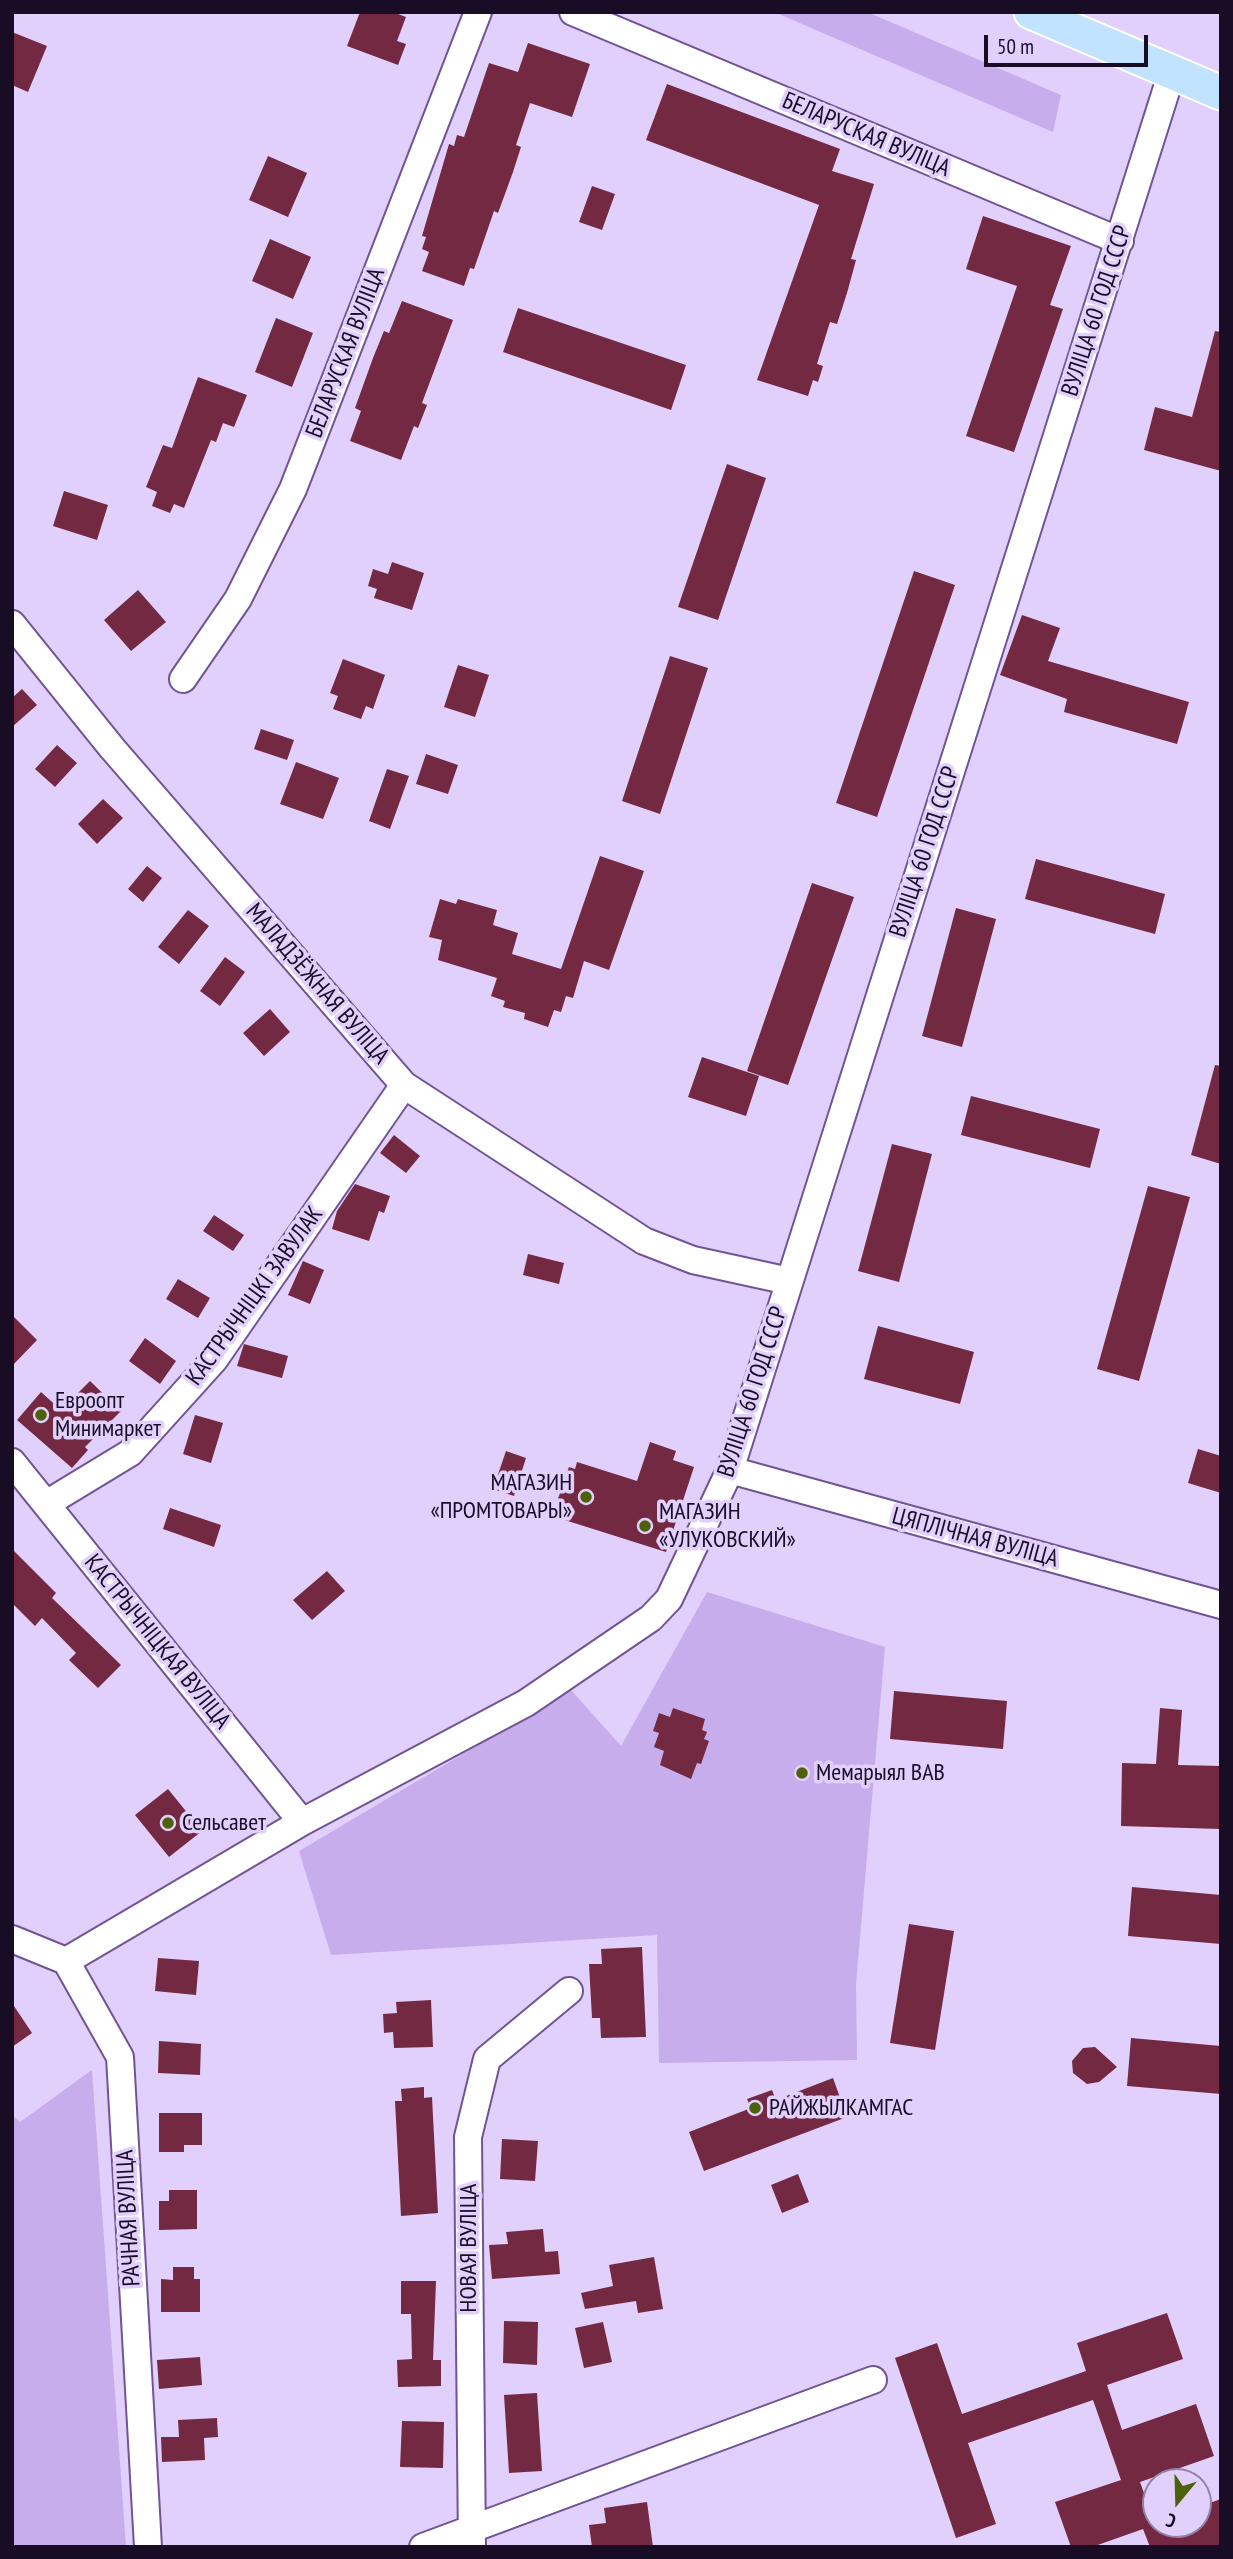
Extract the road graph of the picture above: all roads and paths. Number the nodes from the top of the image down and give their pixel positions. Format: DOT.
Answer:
graph roads {
  1 [pos="478,12"];
  2 [pos="573,12"];
  3 [pos="1031,12"];
  4 [pos="1172,72"];
  5 [pos="1221,93"];
  6 [pos="1120,240"];
  7 [pos="12,624"];
  8 [pos="183,679"];
  9 [pos="404,1085"];
  10 [pos="789,1281"];
  11 [pos="12,1462"];
  12 [pos="730,1470"];
  13 [pos="46,1504"];
  14 [pos="1221,1605"];
  15 [pos="302,1822"];
  16 [pos="12,1939"];
  17 [pos="65,1961"];
  18 [pos="569,1991"];
  19 [pos="873,2380"];
  20 [pos="471,2537"];
  21 [pos="148,2547"];
  22 [pos="423,2547"];
  1 -- 8 [label="street, БЕЛАРУСКАЯ ВУЛІЦА"];
  2 -- 6 [label="street, БЕЛАРУСКАЯ ВУЛІЦА"];
  3 -- 4 [label="main road"];
  4 -- 5 [label="main road"];
  4 -- 6 [label="street, ВУЛІЦА 60 ГОД СССР"];
  6 -- 10 [label="street, ВУЛІЦА 60 ГОД СССР"];
  7 -- 9 [label="street, МАЛАДЗЁЖНАЯ ВУЛІЦА"];
  9 -- 10 [label="street, МАЛАДЗЁЖНАЯ ВУЛІЦА"];
  9 -- 13 [label="street, КАСТРЫЧНІЦКІ ЗАВУЛАК"];
  10 -- 12 [label="street, ВУЛІЦА 60 ГОД СССР"];
  11 -- 13 [label="street, КАСТРЫЧНІЦКАЯ ВУЛІЦА"];
  12 -- 14 [label="street, ЦЯПЛІЧНАЯ ВУЛІЦА"];
  12 -- 15 [label="street, ВУЛІЦА 60 ГОД СССР"];
  13 -- 15 [label="street, КАСТРЫЧНІЦКАЯ ВУЛІЦА"];
  15 -- 17 [label="street, ВУЛІЦА 60 ГОД СССР"];
  16 -- 17 [label="street"];
  17 -- 21 [label="street, РАЧНАЯ ВУЛІЦА"];
  18 -- 20 [label="street, НОВАЯ ВУЛІЦА"];
  19 -- 20 [label="street"];
  20 -- 22 [label="street"];
}
